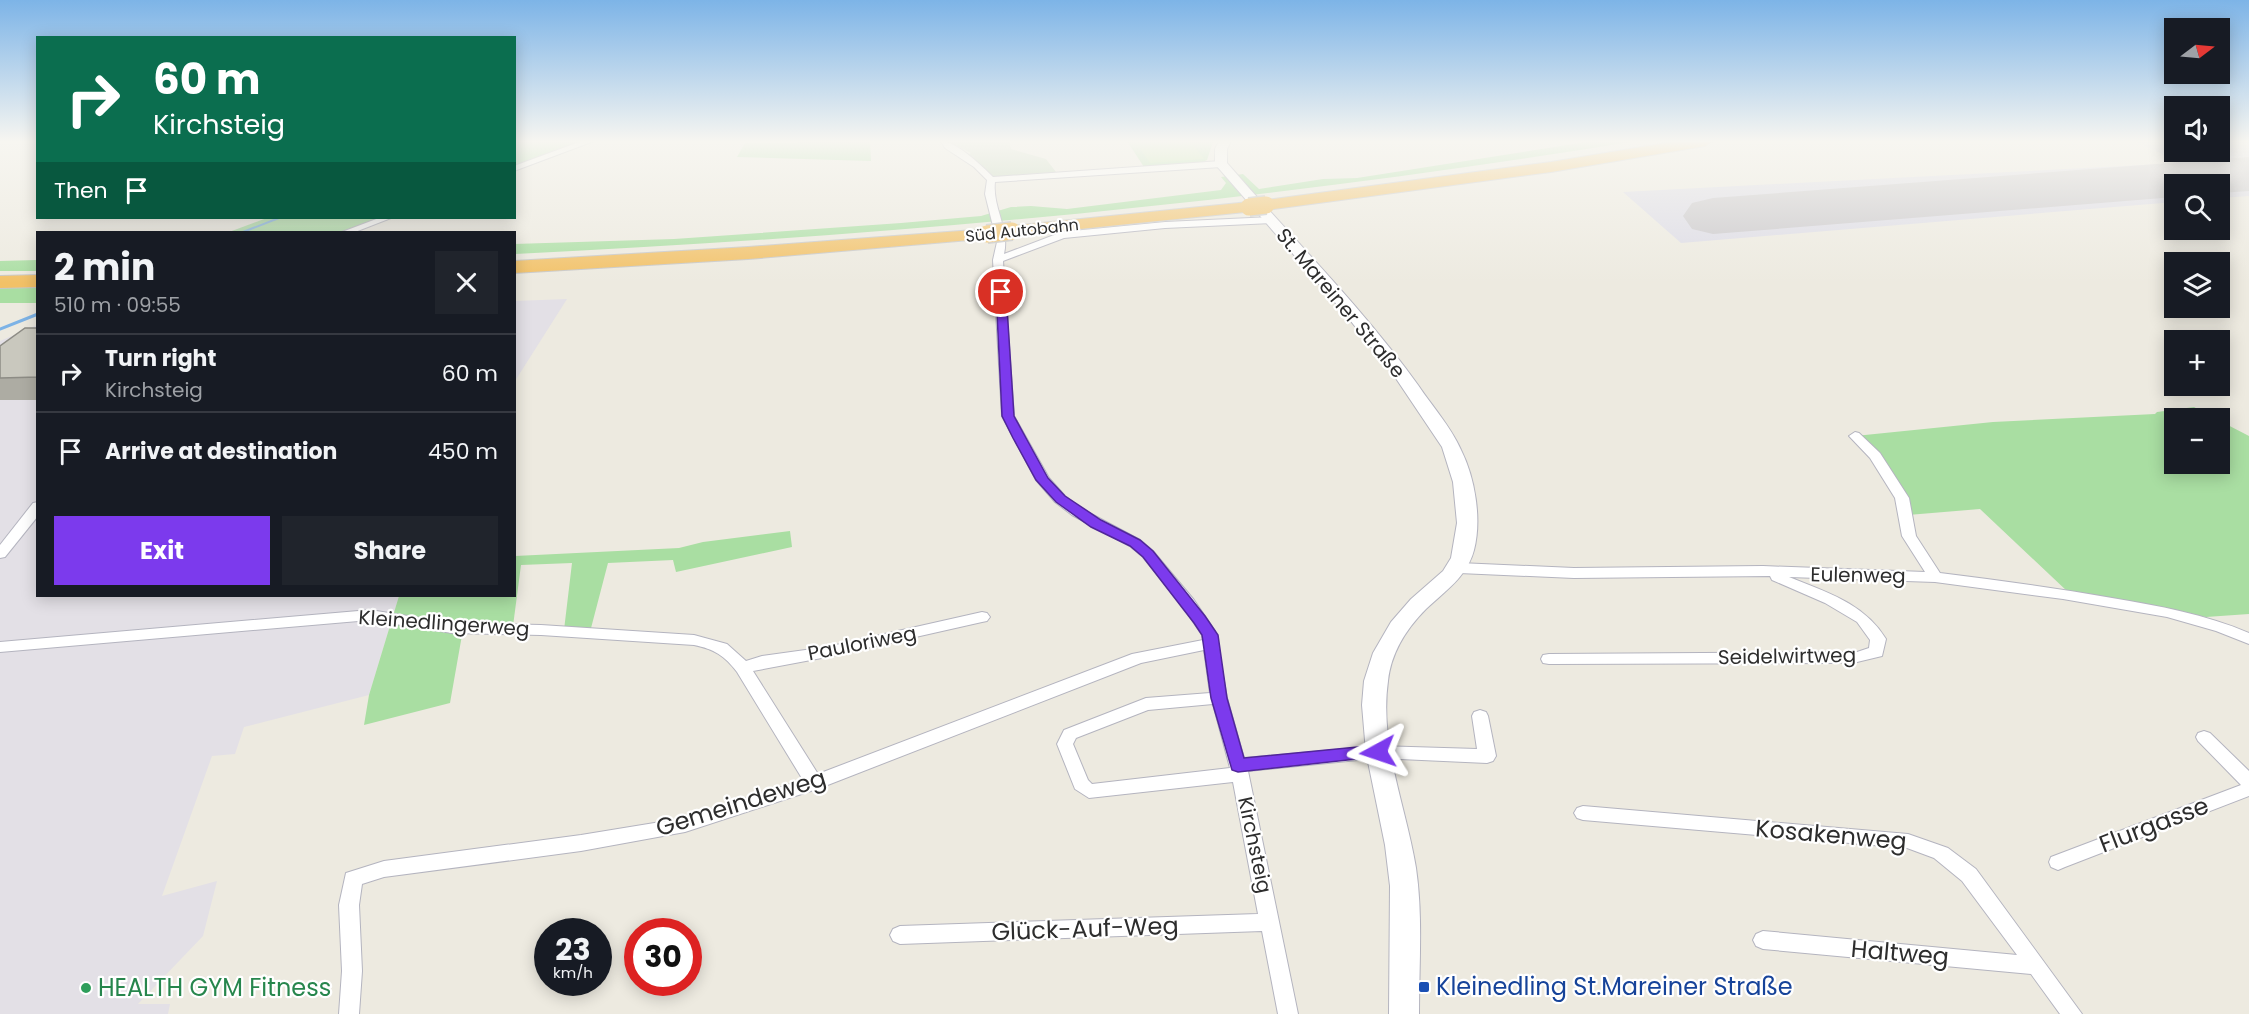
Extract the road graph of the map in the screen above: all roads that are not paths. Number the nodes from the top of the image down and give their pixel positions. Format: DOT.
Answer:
graph roads {
  1 [pos="990,188"];
  2 [pos="1242,188"];
  3 [pos="1363,188"];
  4 [pos="1392,188"];
  5 [pos="1258,206"];
  6 [pos="383,219"];
  7 [pos="987,230"];
  8 [pos="350,231"];
  9 [pos="516,259"];
  10 [pos="998,260"];
  11 [pos="516,267"];
  12 [pos="0,274"];
  13 [pos="36,274"];
  14 [pos="0,282"];
  15 [pos="36,282"];
  16 [pos="1856,436"];
  17 [pos="36,509"];
  18 [pos="0,554"];
  19 [pos="1459,568"];
  20 [pos="1763,572"];
  21 [pos="1935,577"];
  22 [pos="982,617"];
  23 [pos="2249,639"];
  24 [pos="1210,644"];
  25 [pos="0,647"];
  26 [pos="1549,659"];
  27 [pos="743,668"];
  28 [pos="1219,698"];
  29 [pos="1480,716"];
  30 [pos="2204,737"];
  31 [pos="1378,752"];
  32 [pos="1239,770"];
  33 [pos="2249,782"];
  34 [pos="814,783"];
  35 [pos="2249,789"];
  36 [pos="1583,813"];
  37 [pos="2058,862"];
  38 [pos="1271,922"];
  39 [pos="900,935"];
  40 [pos="1763,940"];
  41 [pos="2037,966"];
  42 [pos="349,1014"];
  43 [pos="1288,1014"];
  44 [pos="1404,1014"];
  45 [pos="2072,1014"];
  1 -- 10 [label="street, Kirchsteig"];
  2 -- 5 [label="main road, St. Mareiner Straße"];
  3 -- 5 [label="highway, Süd Autobahn"];
  4 -- 5 [label="highway, Süd Autobahn"];
  5 -- 7 [label="highway, Süd Autobahn, bridge"];
  5 -- 10 [label="street"];
  5 -- 19 [label="main road, St. Mareiner Straße"];
  6 -- 8 [label="street"];
  7 -- 9 [label="highway, Süd Autobahn"];
  7 -- 11 [label="highway, Süd Autobahn"];
  10 -- 24 [label="street, Kirchsteig"];
  12 -- 13 [label="highway"];
  14 -- 15 [label="highway"];
  16 -- 21 [label="street"];
  17 -- 18 [label="street"];
  19 -- 20 [label="street, Eulenweg"];
  19 -- 31 [label="main road"];
  20 -- 21 [label="street, Eulenweg"];
  20 -- 26 [label="street, Seidelwirtweg"];
  21 -- 23 [label="street, Eulenweg"];
  22 -- 27 [label="street, Pauloriweg"];
  24 -- 28 [label="street, Kirchsteig"];
  24 -- 34 [label="street, Gemeindeweg"];
  25 -- 27 [label="street, Kleinedlingerweg"];
  27 -- 34 [label="street, Kleinedlingerweg"];
  28 -- 32 [label="street, Kirchsteig"];
  28 -- 32 [label="street"];
  29 -- 31 [label="street"];
  30 -- 33 [label="street"];
  31 -- 32 [label="street"];
  31 -- 44 [label="main road"];
  32 -- 38 [label="street, Kirchsteig"];
  34 -- 42 [label="street, Gemeindeweg"];
  35 -- 37 [label="street, Flurgasse"];
  36 -- 41 [label="street, Kosakenweg"];
  38 -- 39 [label="street, Glück-Auf-Weg"];
  38 -- 43 [label="street, Kirchsteig"];
  40 -- 41 [label="street, Haltweg"];
  41 -- 45 [label="street, Kosakenweg"];
}
